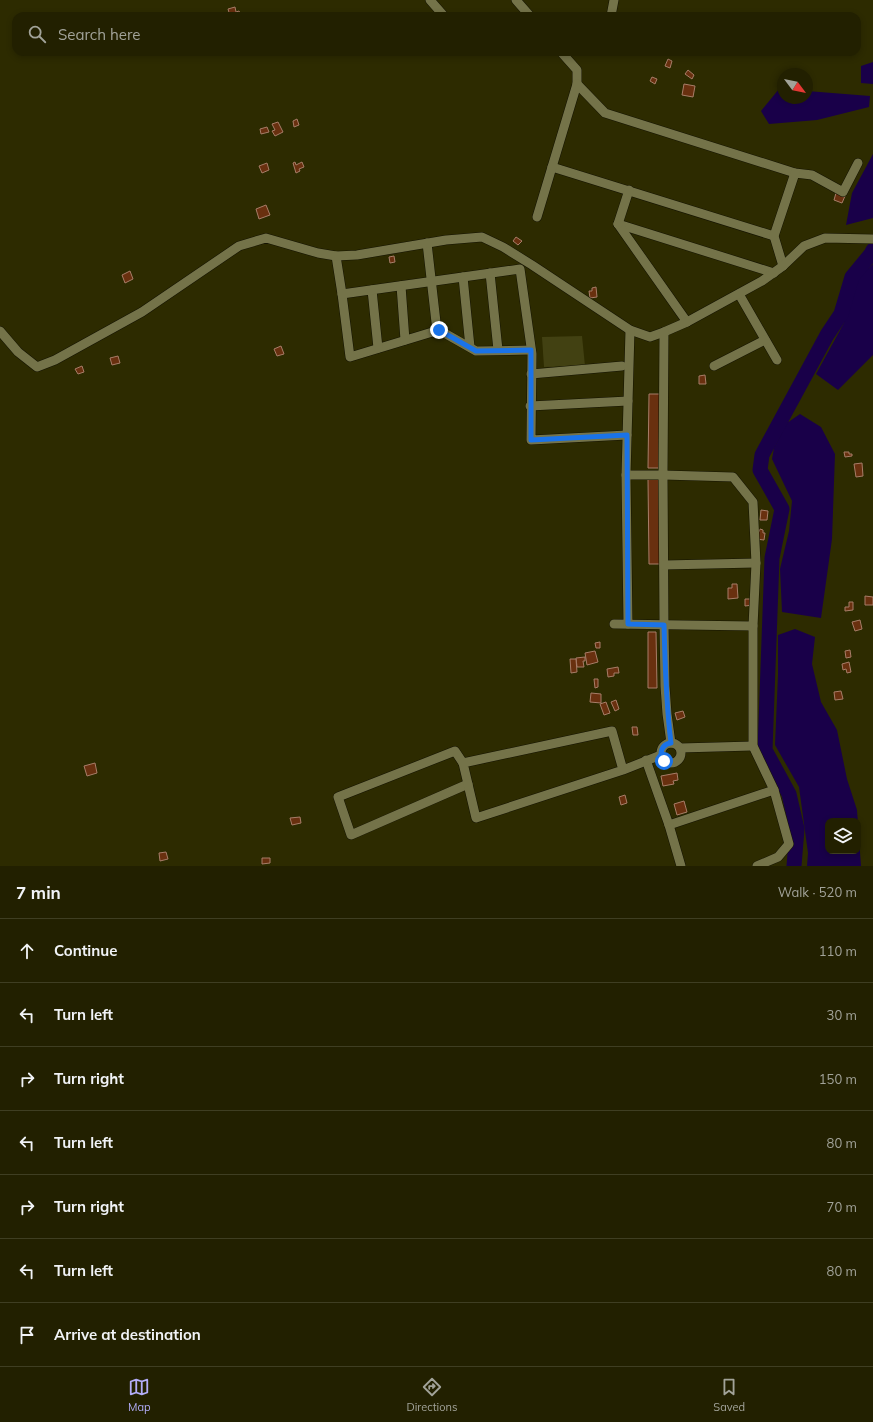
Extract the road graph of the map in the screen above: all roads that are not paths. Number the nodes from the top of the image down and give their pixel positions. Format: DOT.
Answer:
graph roads {
  1 [pos="430,0"];
  2 [pos="516,0"];
  3 [pos="614,0"];
  4 [pos="440,12"];
  5 [pos="526,12"];
  6 [pos="612,12"];
  7 [pos="565,56"];
  8 [pos="577,84"];
  9 [pos="858,163"];
  10 [pos="552,167"];
  11 [pos="795,173"];
  12 [pos="629,190"];
  13 [pos="536,217"];
  14 [pos="618,224"];
  15 [pos="774,236"];
  16 [pos="872,239"];
  17 [pos="427,243"];
  18 [pos="336,256"];
  19 [pos="783,266"];
  20 [pos="490,273"];
  21 [pos="774,273"];
  22 [pos="463,277"];
  23 [pos="432,281"];
  24 [pos="401,286"];
  25 [pos="372,290"];
  26 [pos="342,294"];
  27 [pos="739,294"];
  28 [pos="687,322"];
  29 [pos="630,330"];
  30 [pos="0,331"];
  31 [pos="437,331"];
  32 [pos="664,332"];
  33 [pos="405,340"];
  34 [pos="765,340"];
  35 [pos="378,348"];
  36 [pos="470,348"];
  37 [pos="498,350"];
  38 [pos="531,350"];
  39 [pos="777,360"];
  40 [pos="622,366"];
  41 [pos="714,366"];
  42 [pos="531,374"];
  43 [pos="628,401"];
  44 [pos="530,406"];
  45 [pos="627,435"];
  46 [pos="626,475"];
  47 [pos="663,475"];
  48 [pos="756,563"];
  49 [pos="664,565"];
  50 [pos="614,624"];
  51 [pos="628,624"];
  52 [pos="664,625"];
  53 [pos="753,626"];
  54 [pos="671,743"];
  55 [pos="753,746"];
  56 [pos="680,748"];
  57 [pos="661,755"];
  58 [pos="646,760"];
  59 [pos="462,763"];
  60 [pos="623,770"];
  61 [pos="468,784"];
  62 [pos="774,790"];
  63 [pos="669,825"];
  64 [pos="681,866"];
  65 [pos="757,866"];
  1 -- 4 [label="street"];
  2 -- 5 [label="street"];
  3 -- 6 [label="street"];
  7 -- 8 [label="street"];
  8 -- 10 [label="street"];
  8 -- 11 [label="street"];
  9 -- 11 [label="street"];
  10 -- 12 [label="street"];
  10 -- 13 [label="street"];
  11 -- 15 [label="street"];
  12 -- 14 [label="street"];
  12 -- 15 [label="street"];
  14 -- 21 [label="street"];
  14 -- 28 [label="street"];
  15 -- 19 [label="street"];
  16 -- 19 [label="street"];
  17 -- 18 [label="street"];
  17 -- 23 [label="street"];
  17 -- 29 [label="street"];
  18 -- 26 [label="street"];
  18 -- 30 [label="street"];
  19 -- 21 [label="street"];
  20 -- 22 [label="street"];
  20 -- 37 [label="street"];
  20 -- 38 [label="street"];
  21 -- 27 [label="street"];
  22 -- 23 [label="street"];
  22 -- 36 [label="street"];
  23 -- 24 [label="street"];
  23 -- 31 [label="street"];
  24 -- 25 [label="street"];
  24 -- 33 [label="street"];
  25 -- 26 [label="street"];
  25 -- 35 [label="street"];
  26 -- 35 [label="street"];
  27 -- 28 [label="street"];
  27 -- 34 [label="street"];
  28 -- 32 [label="street"];
  29 -- 32 [label="street"];
  29 -- 43 [label="street"];
  31 -- 33 [label="street"];
  31 -- 36 [label="street"];
  32 -- 47 [label="street"];
  33 -- 35 [label="street"];
  34 -- 39 [label="street"];
  34 -- 41 [label="street"];
  36 -- 37 [label="street"];
  37 -- 38 [label="street"];
  38 -- 42 [label="street"];
  40 -- 42 [label="street"];
  42 -- 44 [label="street"];
  43 -- 44 [label="street"];
  43 -- 45 [label="street"];
  44 -- 45 [label="street"];
  45 -- 46 [label="street"];
  46 -- 47 [label="street"];
  46 -- 51 [label="street"];
  47 -- 48 [label="street"];
  47 -- 49 [label="street"];
  48 -- 49 [label="street"];
  48 -- 53 [label="street"];
  49 -- 52 [label="street"];
  50 -- 51 [label="street"];
  51 -- 52 [label="street"];
  52 -- 53 [label="street"];
  52 -- 54 [label="street"];
  53 -- 55 [label="street"];
  54 -- 56 [label="street"];
  54 -- 57 [label="street"];
  55 -- 56 [label="street"];
  55 -- 62 [label="street"];
  56 -- 57 [label="street"];
  57 -- 58 [label="street"];
  58 -- 60 [label="street"];
  58 -- 63 [label="street"];
  59 -- 60 [label="street"];
  59 -- 61 [label="street"];
  59 -- 61 [label="street"];
  60 -- 61 [label="street"];
  62 -- 63 [label="street"];
  62 -- 65 [label="street"];
  63 -- 64 [label="street"];
}
